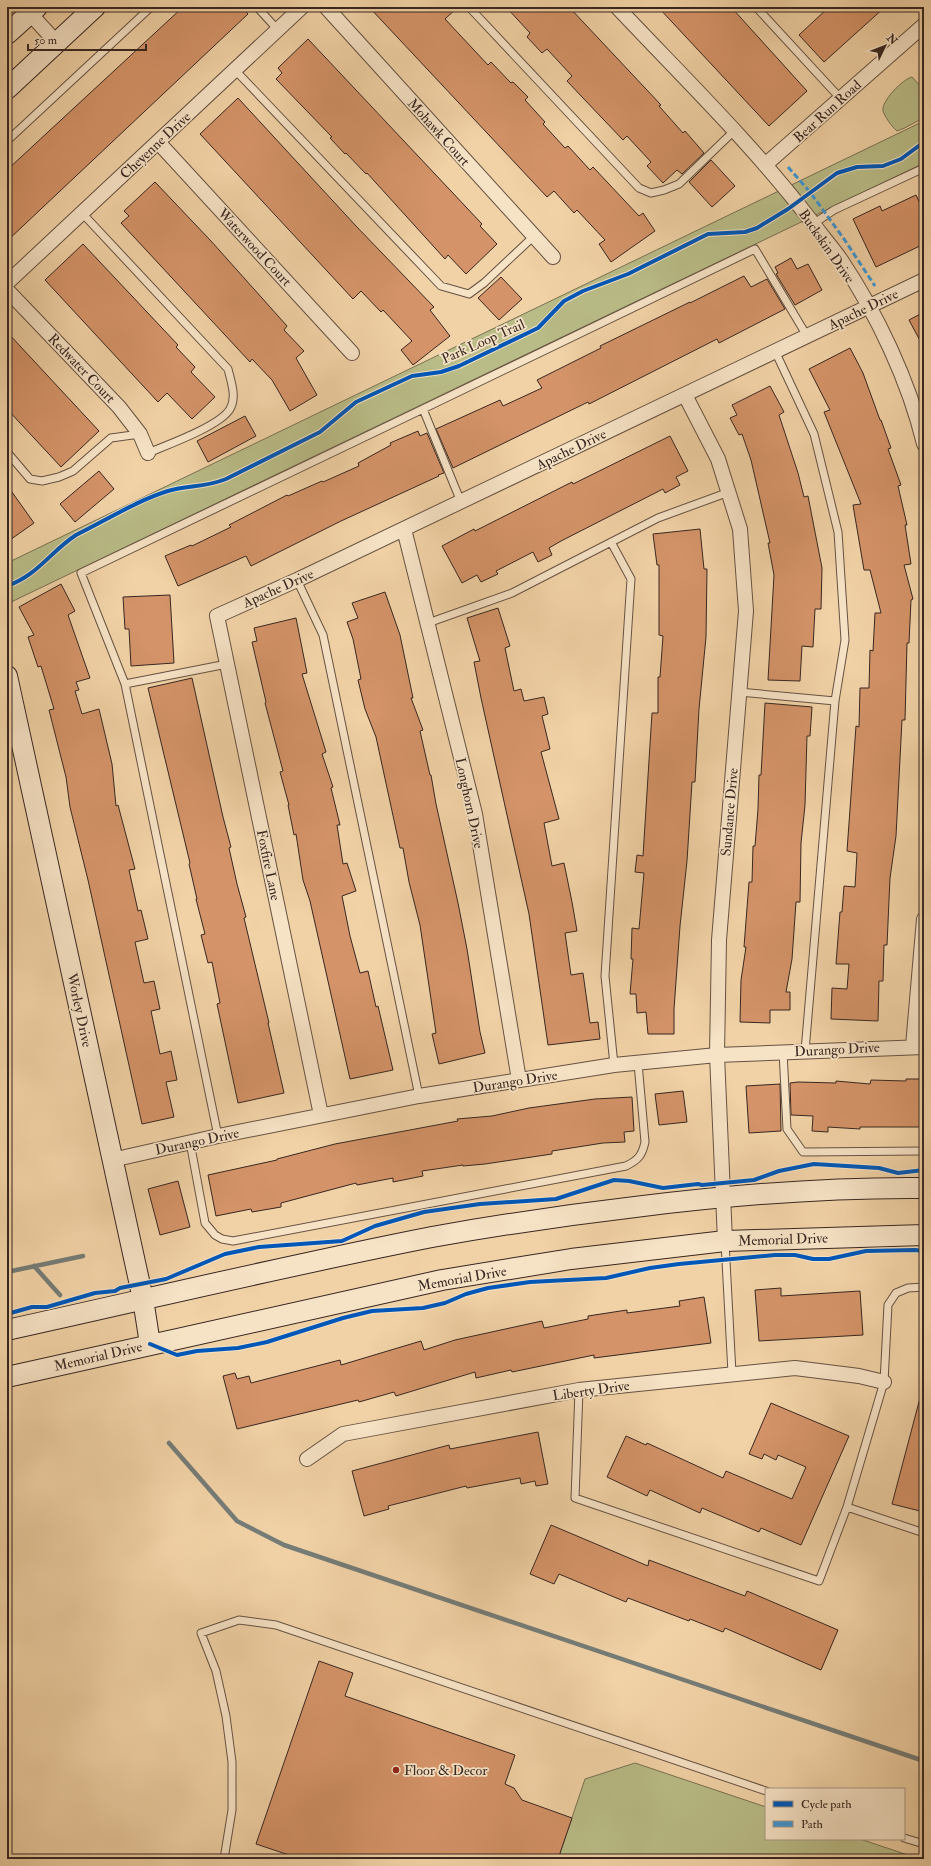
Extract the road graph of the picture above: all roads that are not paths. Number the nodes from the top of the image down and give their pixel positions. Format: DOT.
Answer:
graph roads {
  1 [pos="96,7"];
  2 [pos="151,7"];
  3 [pos="257,7"];
  4 [pos="302,7"];
  5 [pos="326,7"];
  6 [pos="469,7"];
  7 [pos="617,7"];
  8 [pos="756,7"];
  9 [pos="30,9"];
  10 [pos="924,25"];
  11 [pos="278,30"];
  12 [pos="7,34"];
  13 [pos="57,43"];
  14 [pos="235,70"];
  15 [pos="7,89"];
  16 [pos="841,99"];
  17 [pos="734,131"];
  18 [pos="7,141"];
  19 [pos="158,142"];
  20 [pos="765,165"];
  21 [pos="924,168"];
  22 [pos="82,213"];
  23 [pos="813,224"];
  24 [pos="534,236"];
  25 [pos="553,257"];
  26 [pos="924,280"];
  27 [pos="7,283"];
  28 [pos="7,290"];
  29 [pos="868,307"];
  30 [pos="807,336"];
  31 [pos="775,352"];
  32 [pos="352,353"];
  33 [pos="685,395"];
  34 [pos="423,409"];
  35 [pos="140,434"];
  36 [pos="924,444"];
  37 [pos="7,452"];
  38 [pos="148,453"];
  39 [pos="729,492"];
  40 [pos="461,502"];
  41 [pos="404,529"];
  42 [pos="612,542"];
  43 [pos="297,580"];
  44 [pos="217,616"];
  45 [pos="428,623"];
  46 [pos="227,664"];
  47 [pos="7,676"];
  48 [pos="125,684"];
  49 [pos="739,692"];
  50 [pos="835,701"];
  51 [pos="924,919"];
  52 [pos="918,1046"];
  53 [pos="805,1051"];
  54 [pos="783,1052"];
  55 [pos="716,1056"];
  56 [pos="638,1063"];
  57 [pos="614,1065"];
  58 [pos="519,1080"];
  59 [pos="419,1096"];
  60 [pos="321,1115"];
  61 [pos="218,1136"];
  62 [pos="190,1142"];
  63 [pos="924,1152"];
  64 [pos="112,1160"];
  65 [pos="924,1188"];
  66 [pos="722,1196"];
  67 [pos="924,1235"];
  68 [pos="725,1241"];
  69 [pos="924,1287"];
  70 [pos="143,1299"];
  71 [pos="7,1330"];
  72 [pos="150,1344"];
  73 [pos="732,1373"];
  74 [pos="7,1377"];
  75 [pos="884,1382"];
  76 [pos="579,1390"];
  77 [pos="307,1459"];
  78 [pos="848,1507"];
  79 [pos="924,1533"];
  80 [pos="765,1791"];
  81 [pos="905,1838"];
  82 [pos="924,1844"];
  83 [pos="224,1859"];
  1 -- 13 [label="street"];
  2 -- 18 [label="lane"];
  3 -- 11 [label="lane"];
  4 -- 11 [label="street, Cheyenne Drive"];
  5 -- 24 [label="street, Mohawk Court"];
  6 -- 17 [label="lane"];
  7 -- 17 [label="street, Buckskin Drive"];
  8 -- 16 [label="lane"];
  9 -- 12 [label="street"];
  9 -- 13 [label="street"];
  10 -- 16 [label="street, Bear Run Road"];
  11 -- 14 [label="street, Cheyenne Drive"];
  13 -- 15 [label="street"];
  14 -- 19 [label="street, Cheyenne Drive"];
  14 -- 24 [label="lane"];
  16 -- 20 [label="street, Bear Run Road"];
  17 -- 20 [label="street, Buckskin Drive"];
  19 -- 22 [label="street, Cheyenne Drive"];
  19 -- 32 [label="street, Waterwood Court"];
  20 -- 23 [label="street, Buckskin Drive"];
  21 -- 23 [label="lane"];
  22 -- 27 [label="street, Cheyenne Drive"];
  22 -- 38 [label="lane"];
  23 -- 29 [label="street, Buckskin Drive"];
  24 -- 25 [label="street, Mohawk Court"];
  26 -- 29 [label="street, Apache Drive"];
  28 -- 35 [label="street, Redwater Court"];
  29 -- 30 [label="street, Apache Drive"];
  29 -- 36 [label="street, Buckskin Drive"];
  30 -- 31 [label="street, Apache Drive"];
  30 -- 34 [label="lane"];
  31 -- 33 [label="street, Apache Drive"];
  31 -- 50 [label="lane"];
  33 -- 39 [label="street, Sundance Drive"];
  33 -- 40 [label="street, Apache Drive"];
  34 -- 40 [label="lane"];
  34 -- 48 [label="lane"];
  35 -- 37 [label="lane"];
  35 -- 38 [label="street, Redwater Court"];
  39 -- 42 [label="lane"];
  39 -- 49 [label="street, Sundance Drive"];
  40 -- 41 [label="street, Apache Drive"];
  41 -- 43 [label="street, Apache Drive"];
  41 -- 45 [label="street, Longhorn Drive"];
  42 -- 45 [label="lane"];
  42 -- 57 [label="lane"];
  43 -- 44 [label="street, Apache Drive"];
  43 -- 59 [label="lane"];
  44 -- 46 [label="street, Foxfire Lane"];
  45 -- 58 [label="street, Longhorn Drive"];
  46 -- 48 [label="lane"];
  46 -- 60 [label="street, Foxfire Lane"];
  47 -- 64 [label="street, Worley Drive"];
  48 -- 61 [label="lane"];
  49 -- 50 [label="lane"];
  49 -- 55 [label="street, Sundance Drive"];
  50 -- 53 [label="lane"];
  51 -- 52 [label="street"];
  52 -- 53 [label="street, Durango Drive"];
  53 -- 54 [label="street, Durango Drive"];
  54 -- 55 [label="street, Durango Drive"];
  54 -- 63 [label="lane"];
  55 -- 56 [label="street, Durango Drive"];
  55 -- 66 [label="street, Sundance Drive"];
  56 -- 57 [label="street, Durango Drive"];
  56 -- 62 [label="lane"];
  57 -- 58 [label="street, Durango Drive"];
  58 -- 59 [label="street, Durango Drive"];
  59 -- 60 [label="street, Durango Drive"];
  60 -- 61 [label="street, Durango Drive"];
  61 -- 62 [label="street, Durango Drive"];
  62 -- 64 [label="street, Durango Drive"];
  64 -- 70 [label="street, Worley Drive"];
  65 -- 66 [label="street"];
  66 -- 68 [label="street, Sundance Drive"];
  66 -- 70 [label="street"];
  67 -- 68 [label="street, Memorial Drive"];
  68 -- 72 [label="street, Memorial Drive"];
  68 -- 73 [label="lane"];
  69 -- 75 [label="lane"];
  70 -- 71 [label="street"];
  70 -- 72 [label="street, Worley Drive"];
  72 -- 74 [label="street, Memorial Drive"];
  73 -- 75 [label="street, Liberty Drive"];
  73 -- 76 [label="street, Liberty Drive"];
  75 -- 78 [label="lane"];
  76 -- 77 [label="street, Liberty Drive"];
  76 -- 78 [label="lane"];
  78 -- 79 [label="lane"];
  80 -- 83 [label="lane"];
  81 -- 82 [label="lane"];
}
